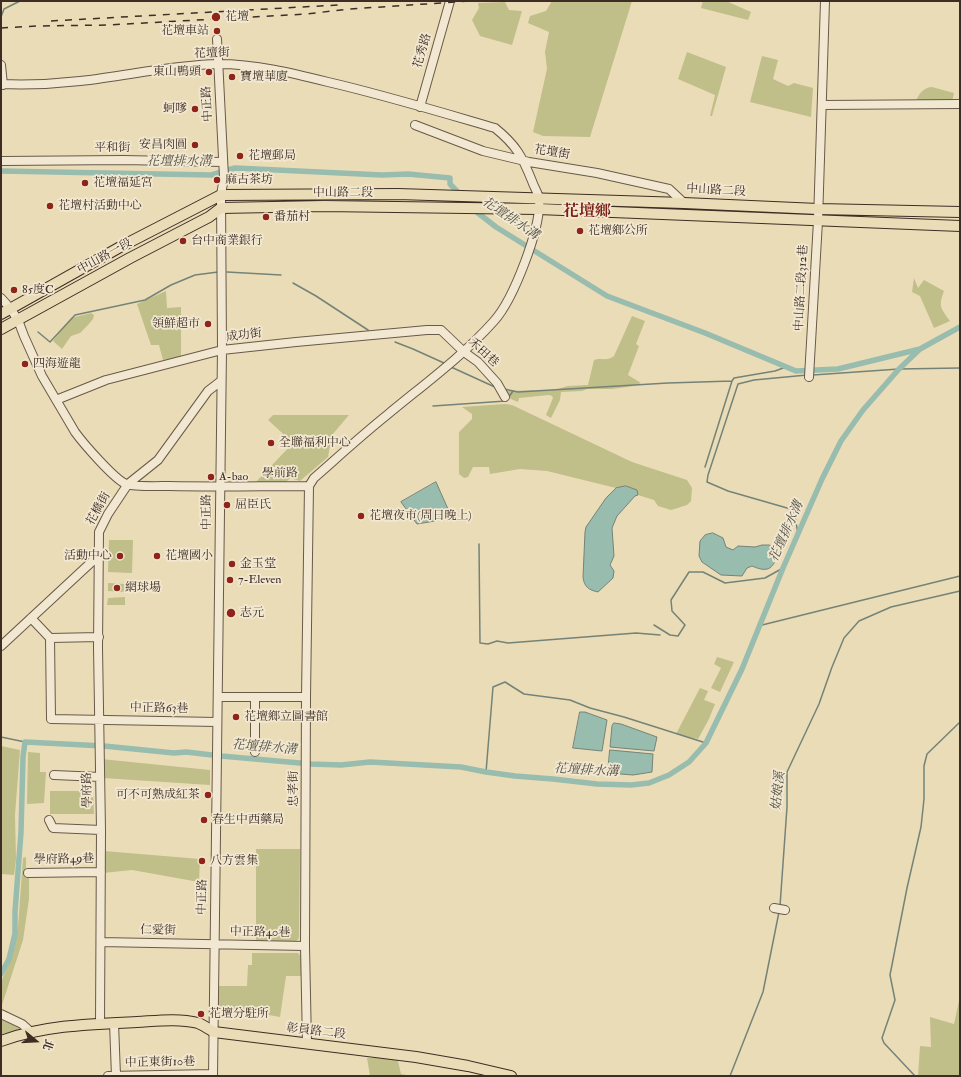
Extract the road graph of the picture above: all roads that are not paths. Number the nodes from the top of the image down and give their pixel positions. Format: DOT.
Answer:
graph roads {
  1 [pos="450,1"];
  2 [pos="825,1"];
  3 [pos="216,39"];
  4 [pos="1,64"];
  5 [pos="218,64"];
  6 [pos="2,84"];
  7 [pos="960,104"];
  8 [pos="822,105"];
  9 [pos="420,107"];
  10 [pos="415,125"];
  11 [pos="524,160"];
  12 [pos="1,161"];
  13 [pos="223,165"];
  14 [pos="221,195"];
  15 [pos="539,198"];
  16 [pos="684,203"];
  17 [pos="221,208"];
  18 [pos="538,209"];
  19 [pos="960,212"];
  20 [pos="818,215"];
  21 [pos="960,226"];
  22 [pos="1,298"];
  23 [pos="10,308"];
  24 [pos="1,314"];
  25 [pos="18,320"];
  26 [pos="1,329"];
  27 [pos="442,330"];
  28 [pos="222,350"];
  29 [pos="464,352"];
  30 [pos="809,377"];
  31 [pos="221,381"];
  32 [pos="505,397"];
  33 [pos="56,400"];
  34 [pos="128,484"];
  35 [pos="309,486"];
  36 [pos="219,487"];
  37 [pos="98,556"];
  38 [pos="31,618"];
  39 [pos="99,637"];
  40 [pos="50,638"];
  41 [pos="1,646"];
  42 [pos="218,697"];
  43 [pos="255,697"];
  44 [pos="306,698"];
  45 [pos="100,720"];
  46 [pos="217,722"];
  47 [pos="255,752"];
  48 [pos="54,775"];
  49 [pos="100,777"];
  50 [pos="49,820"];
  51 [pos="101,830"];
  52 [pos="101,872"];
  53 [pos="28,873"];
  54 [pos="774,908"];
  55 [pos="785,910"];
  56 [pos="101,942"];
  57 [pos="214,944"];
  58 [pos="305,946"];
  59 [pos="1,1014"];
  60 [pos="114,1023"];
  61 [pos="100,1024"];
  62 [pos="214,1032"];
  63 [pos="32,1033"];
  64 [pos="1,1041"];
  65 [pos="307,1044"];
  66 [pos="213,1075"];
  67 [pos="108,1076"];
  68 [pos="116,1076"];
  69 [pos="511,1076"];
  1 -- 9 [label="street, 花秀路"];
  2 -- 8 [label="street, 中山路二段312巷"];
  3 -- 5 [label="street, 中正路"];
  4 -- 6 [label="street"];
  5 -- 6 [label="street, 花壇街"];
  5 -- 9 [label="street, 花壇街"];
  5 -- 13 [label="street, 中正路"];
  7 -- 8 [label="street"];
  8 -- 20 [label="street, 中山路二段312巷"];
  9 -- 11 [label="street, 花壇街"];
  10 -- 11 [label="street, 花壇街"];
  11 -- 15 [label="street, 花壇街"];
  11 -- 16 [label="street, 花壇街"];
  12 -- 13 [label="street, 平和街"];
  13 -- 14 [label="street, 中正路"];
  14 -- 15 [label="main road, 中山路二段"];
  14 -- 17 [label="street, 中正路"];
  14 -- 23 [label="main road, 中山路一段"];
  15 -- 16 [label="main road, 中山路二段"];
  15 -- 18 [label="street"];
  16 -- 20 [label="main road, 中山路二段"];
  17 -- 18 [label="main road, 中山路二段"];
  17 -- 25 [label="main road, 中山路一段"];
  17 -- 28 [label="street, 中正路"];
  18 -- 20 [label="main road, 中山路二段"];
  18 -- 29 [label="street, 學前路"];
  19 -- 20 [label="main road, 中山路二段"];
  20 -- 21 [label="main road, 中山路二段"];
  20 -- 30 [label="street, 中山路二段312巷"];
  22 -- 23 [label="street"];
  23 -- 24 [label="main road, 中山路一段"];
  23 -- 25 [label="street"];
  25 -- 26 [label="main road, 中山路一段"];
  25 -- 33 [label="street"];
  27 -- 28 [label="street, 成功街"];
  27 -- 29 [label="street, 禾田巷"];
  28 -- 31 [label="street, 中正路"];
  28 -- 33 [label="street, 成功街"];
  29 -- 32 [label="street, 禾田巷"];
  29 -- 35 [label="street, 學前路"];
  31 -- 34 [label="street, 花橋街"];
  31 -- 36 [label="street, 中正路"];
  33 -- 34 [label="street"];
  34 -- 36 [label="street, 學前路"];
  34 -- 37 [label="street, 花橋街"];
  35 -- 36 [label="street, 學前路"];
  35 -- 44 [label="street, 忠孝街"];
  36 -- 42 [label="street, 中正路"];
  37 -- 38 [label="street"];
  37 -- 39 [label="street, 學府路"];
  38 -- 40 [label="street"];
  38 -- 41 [label="street"];
  39 -- 40 [label="street"];
  39 -- 45 [label="street, 學府路"];
  40 -- 45 [label="street, 中正路63巷"];
  42 -- 43 [label="street"];
  42 -- 46 [label="street, 中正路"];
  43 -- 44 [label="street"];
  43 -- 47 [label="street"];
  44 -- 58 [label="street, 忠孝街"];
  45 -- 46 [label="street, 中正路63巷"];
  45 -- 49 [label="street, 學府路"];
  46 -- 57 [label="street, 中正路"];
  48 -- 49 [label="street"];
  49 -- 51 [label="street, 學府路"];
  50 -- 51 [label="street"];
  51 -- 52 [label="street, 學府路"];
  52 -- 53 [label="street, 學府路49巷"];
  52 -- 56 [label="street, 學府路"];
  54 -- 55 [label="street"];
  56 -- 57 [label="street, 仁愛街"];
  56 -- 61 [label="street, 學府路"];
  57 -- 58 [label="street, 中正路40巷"];
  57 -- 62 [label="street, 中正路"];
  58 -- 65 [label="street, 忠孝街"];
  59 -- 63 [label="street"];
  60 -- 61 [label="main road, 彰員路二段"];
  60 -- 62 [label="main road, 彰員路二段"];
  60 -- 68 [label="street"];
  61 -- 63 [label="main road, 彰員路二段"];
  62 -- 65 [label="main road, 彰員路二段"];
  62 -- 66 [label="street, 中正路"];
  63 -- 64 [label="main road, 彰員路二段"];
  65 -- 69 [label="main road, 彰員路二段"];
  66 -- 68 [label="street, 中正東街10巷"];
  67 -- 68 [label="street, 中正東街10巷"];
}
